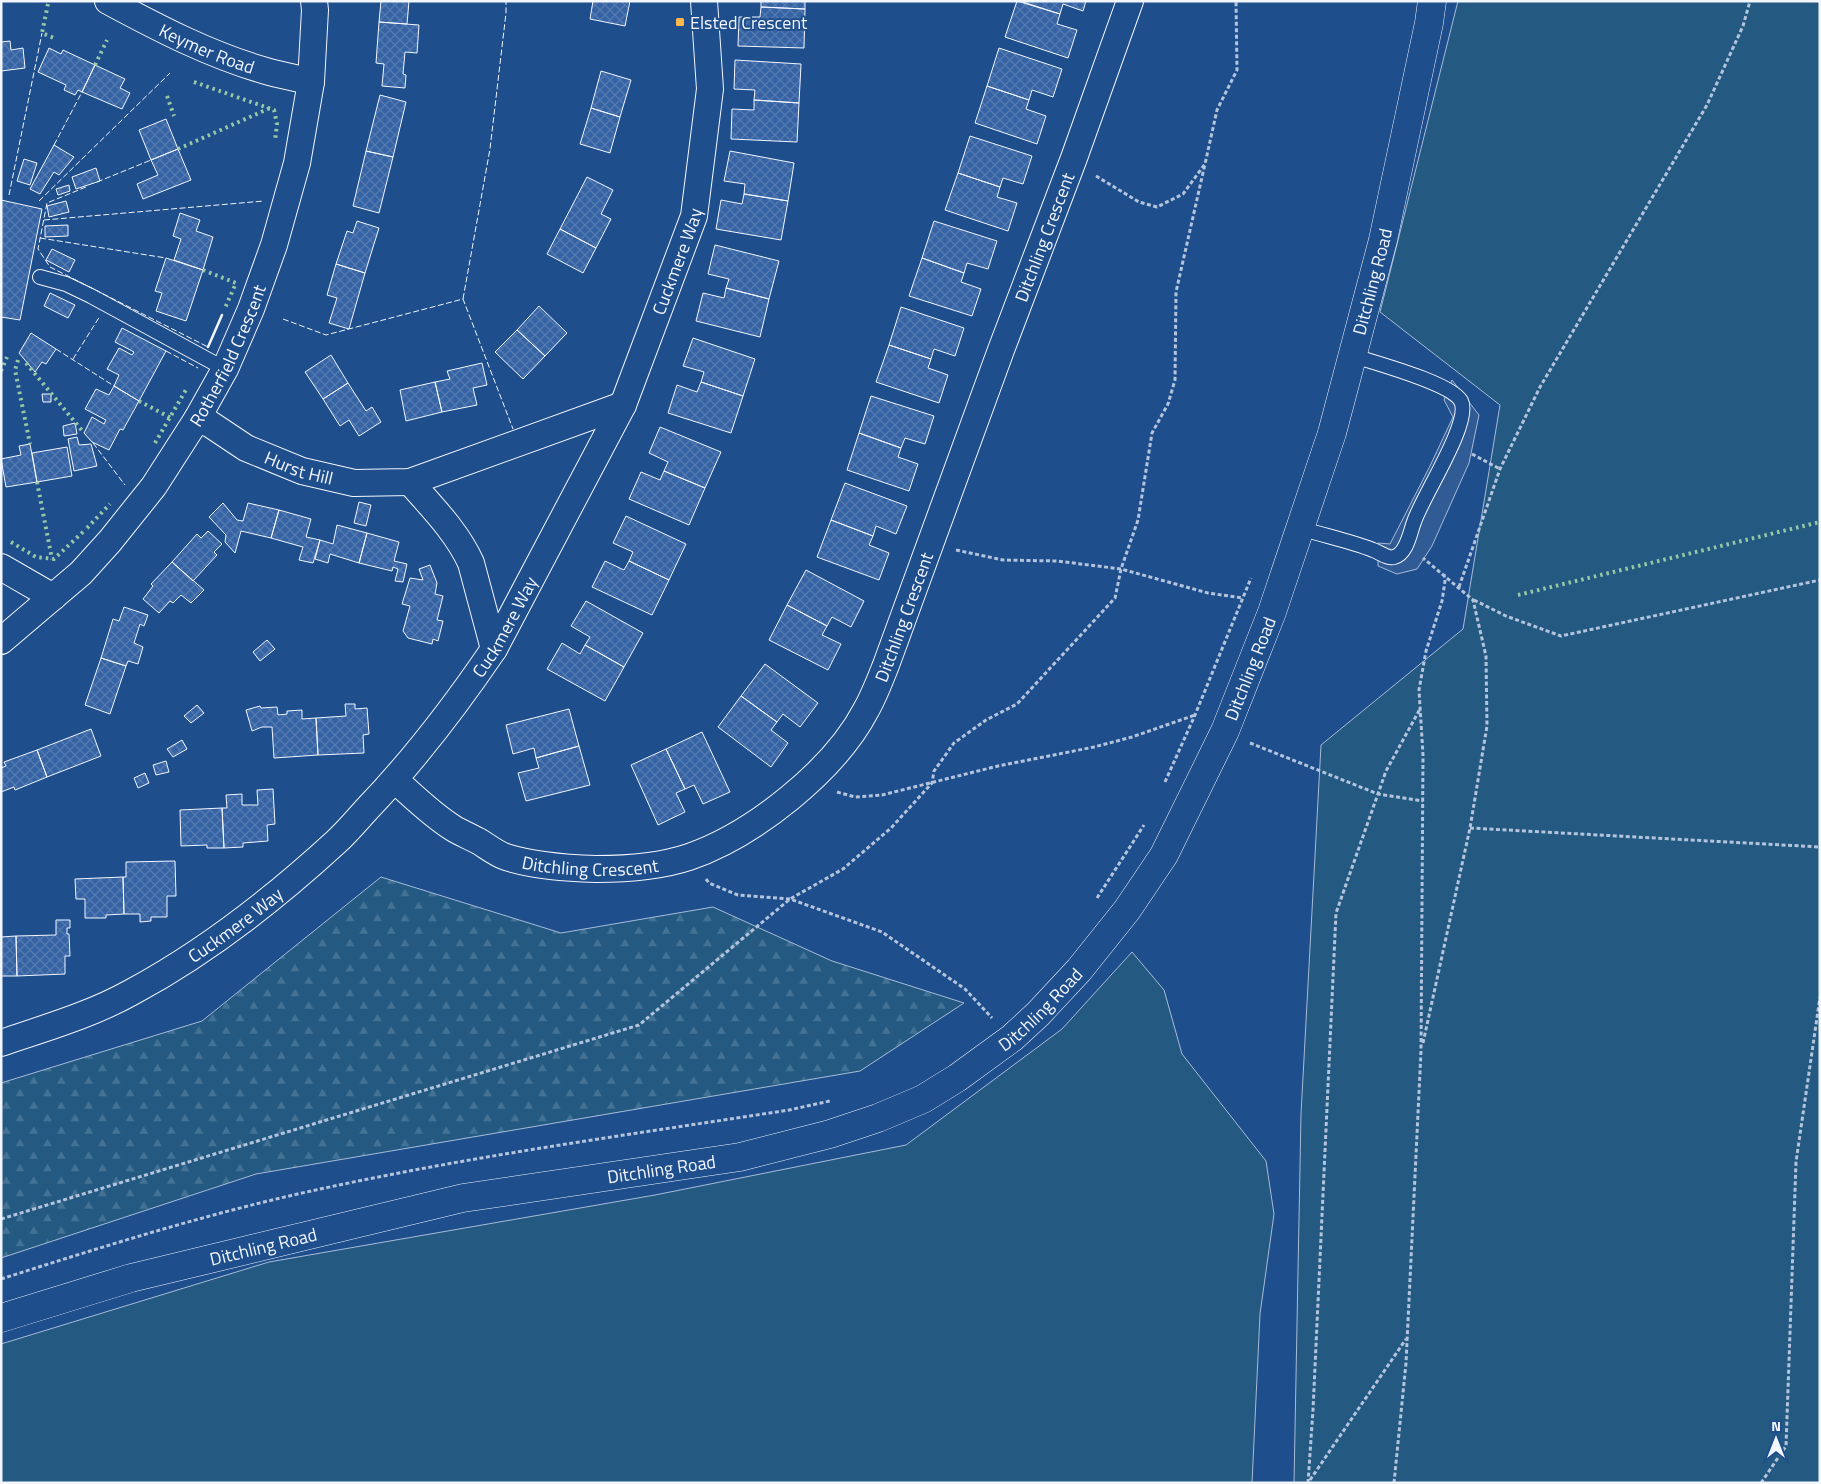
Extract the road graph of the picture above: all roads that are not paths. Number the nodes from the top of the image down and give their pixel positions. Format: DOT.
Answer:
graph roads {
  1 [pos="108,1"];
  2 [pos="314,1"];
  3 [pos="704,1"];
  4 [pos="1130,1"];
  5 [pos="1432,1"];
  6 [pos="311,82"];
  7 [pos="40,276"];
  8 [pos="1354,356"];
  9 [pos="224,369"];
  10 [pos="623,405"];
  11 [pos="197,419"];
  12 [pos="410,482"];
  13 [pos="1300,528"];
  14 [pos="1,567"];
  15 [pos="53,597"];
  16 [pos="1,641"];
  17 [pos="494,649"];
  18 [pos="395,780"];
  19 [pos="1,1043"];
  20 [pos="1,1318"];
  1 -- 6 [label="street, Keymer Road"];
  2 -- 6 [label="street, Rotherfield Crescent"];
  3 -- 10 [label="street, Cuckmere Way"];
  4 -- 18 [label="street, Ditchling Crescent"];
  5 -- 8 [label="street, Ditchling Road"];
  6 -- 9 [label="street, Rotherfield Crescent"];
  7 -- 9 [label="lane"];
  8 -- 13 [label="street, Ditchling Road"];
  8 -- 13 [label="lane"];
  9 -- 11 [label="street, Rotherfield Crescent"];
  10 -- 12 [label="street, Hurst Hill"];
  10 -- 17 [label="street, Cuckmere Way"];
  11 -- 12 [label="street, Hurst Hill"];
  11 -- 15 [label="street, Rotherfield Crescent"];
  12 -- 17 [label="street"];
  13 -- 20 [label="street, Ditchling Road"];
  14 -- 15 [label="street"];
  15 -- 16 [label="street, Rotherfield Crescent"];
  17 -- 18 [label="street, Cuckmere Way"];
  18 -- 19 [label="street, Cuckmere Way"];
}
